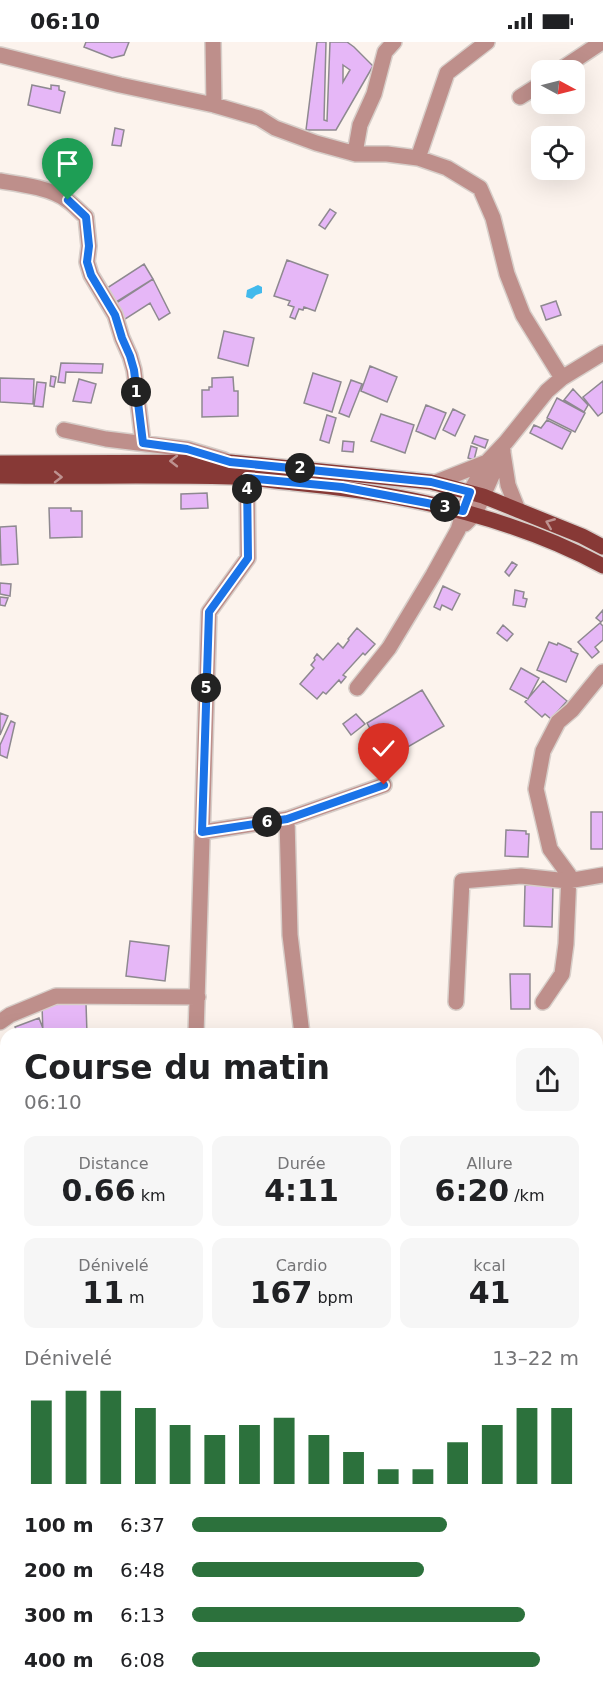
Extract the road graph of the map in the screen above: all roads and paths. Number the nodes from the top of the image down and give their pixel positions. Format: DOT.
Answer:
graph roads {
  1 [pos="213,42"];
  2 [pos="487,42"];
  3 [pos="602,42"];
  4 [pos="384,45"];
  5 [pos="0,55"];
  6 [pos="575,60"];
  7 [pos="531,90"];
  8 [pos="520,98"];
  9 [pos="214,105"];
  10 [pos="355,153"];
  11 [pos="418,158"];
  12 [pos="0,181"];
  13 [pos="603,353"];
  14 [pos="562,378"];
  15 [pos="64,430"];
  16 [pos="143,443"];
  17 [pos="504,448"];
  18 [pos="230,462"];
  19 [pos="487,462"];
  20 [pos="0,463"];
  21 [pos="0,476"];
  22 [pos="247,478"];
  23 [pos="434,483"];
  24 [pos="476,494"];
  25 [pos="518,510"];
  26 [pos="469,513"];
  27 [pos="603,547"];
  28 [pos="603,566"];
  29 [pos="603,672"];
  30 [pos="357,688"];
  31 [pos="384,785"];
  32 [pos="287,819"];
  33 [pos="202,832"];
  34 [pos="603,875"];
  35 [pos="568,882"];
  36 [pos="198,997"];
  37 [pos="456,1002"];
  38 [pos="543,1002"];
  39 [pos="3,1015"];
  40 [pos="196,1028"];
  41 [pos="301,1028"];
  1 -- 9 [label="street"];
  2 -- 11 [label="street"];
  3 -- 6 [label="street"];
  4 -- 10 [label="street"];
  5 -- 9 [label="street"];
  7 -- 8 [label="street"];
  9 -- 10 [label="street"];
  10 -- 11 [label="street"];
  11 -- 14 [label="street"];
  12 -- 16 [label="street"];
  13 -- 14 [label="street"];
  14 -- 17 [label="street"];
  15 -- 16 [label="street"];
  16 -- 18 [label="street"];
  17 -- 19 [label="street"];
  17 -- 24 [label="street"];
  17 -- 25 [label="street"];
  18 -- 20 [label="main road, one-way"];
  18 -- 23 [label="main road"];
  19 -- 23 [label="street"];
  19 -- 24 [label="street"];
  21 -- 22 [label="main road, one-way"];
  22 -- 26 [label="main road"];
  22 -- 33 [label="street"];
  23 -- 24 [label="main road"];
  24 -- 25 [label="main road"];
  24 -- 26 [label="street"];
  27 -- 25 [label="main road, one-way"];
  26 -- 28 [label="main road"];
  26 -- 30 [label="street"];
  29 -- 35 [label="street"];
  31 -- 32 [label="street"];
  32 -- 33 [label="street"];
  32 -- 41 [label="street"];
  33 -- 36 [label="street"];
  34 -- 35 [label="street"];
  35 -- 37 [label="street"];
  35 -- 38 [label="street"];
  36 -- 39 [label="street"];
  36 -- 40 [label="street"];
}
